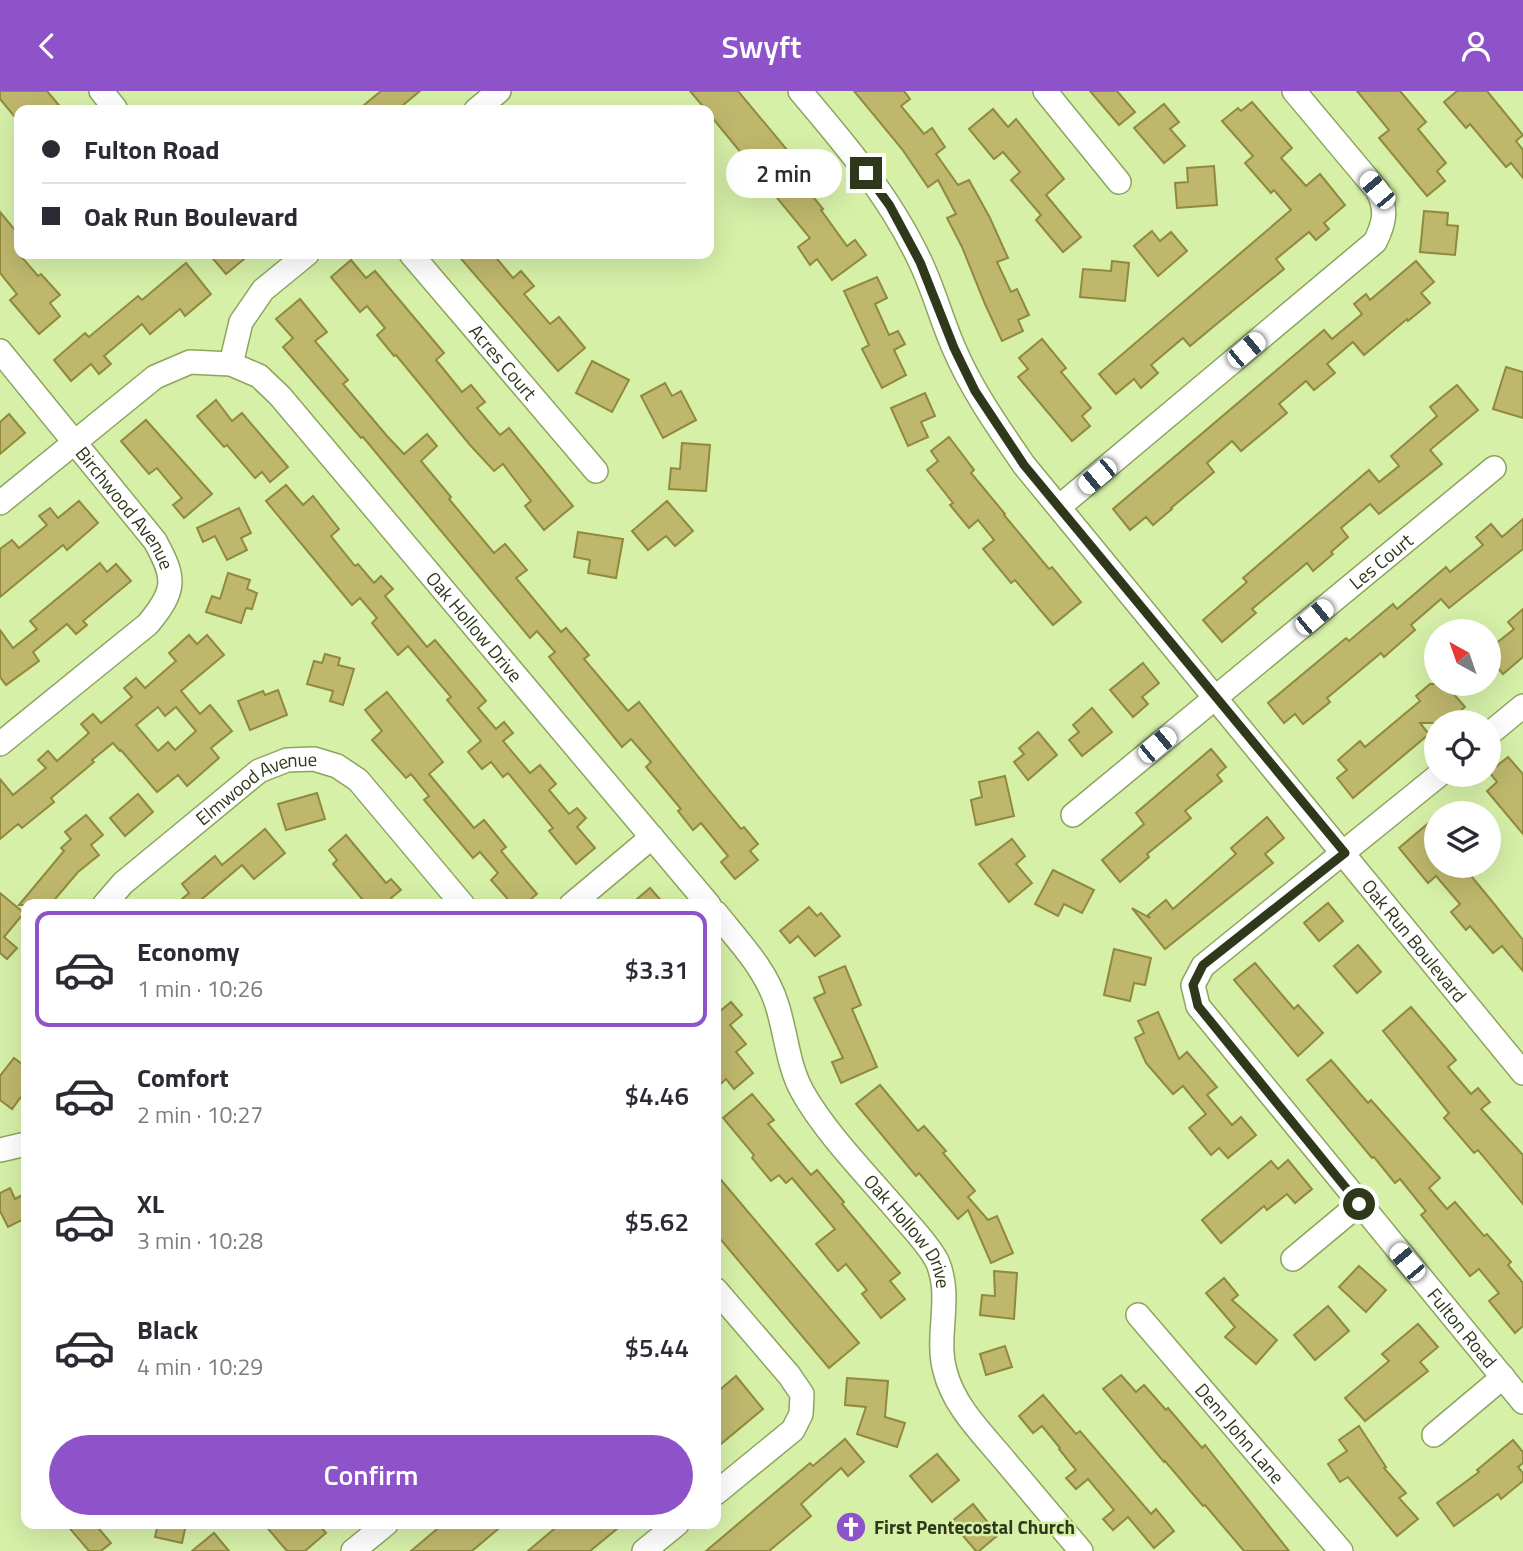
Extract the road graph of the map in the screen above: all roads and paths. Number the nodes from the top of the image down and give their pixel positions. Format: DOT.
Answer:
graph roads {
  1 [pos="499,91"];
  2 [pos="800,91"];
  3 [pos="1045,91"];
  4 [pos="1294,91"];
  5 [pos="482,105"];
  6 [pos="1119,183"];
  7 [pos="301,259"];
  8 [pos="415,259"];
  9 [pos="0,351"];
  10 [pos="231,364"];
  11 [pos="74,443"];
  12 [pos="1494,468"];
  13 [pos="596,471"];
  14 [pos="0,503"];
  15 [pos="1059,507"];
  16 [pos="1215,698"];
  17 [pos="1521,712"];
  18 [pos="1501,726"];
  19 [pos="0,744"];
  20 [pos="1425,787"];
  21 [pos="1073,815"];
  22 [pos="653,837"];
  23 [pos="1345,853"];
  24 [pos="109,899"];
  25 [pos="458,899"];
  26 [pos="578,899"];
  27 [pos="704,899"];
  28 [pos="721,919"];
  29 [pos="1523,1073"];
  30 [pos="21,1145"];
  31 [pos="0,1150"];
  32 [pos="1359,1204"];
  33 [pos="1293,1259"];
  34 [pos="721,1296"];
  35 [pos="1138,1315"];
  36 [pos="1503,1377"];
  37 [pos="1523,1402"];
  38 [pos="1434,1435"];
  39 [pos="721,1489"];
  40 [pos="373,1529"];
  41 [pos="671,1529"];
  42 [pos="353,1551"];
  43 [pos="644,1551"];
  44 [pos="1081,1551"];
  45 [pos="1341,1551"];
  1 -- 5 [label="street"];
  2 -- 15 [label="street, Oak Run Boulevard"];
  3 -- 6 [label="street"];
  4 -- 15 [label="street"];
  7 -- 10 [label="street"];
  8 -- 13 [label="street, Acres Court"];
  9 -- 11 [label="street, Birchwood Avenue"];
  10 -- 11 [label="street"];
  10 -- 22 [label="street, Oak Hollow Drive"];
  11 -- 14 [label="street"];
  11 -- 19 [label="street, Birchwood Avenue"];
  12 -- 16 [label="street, Les Court"];
  15 -- 16 [label="street, Oak Run Boulevard"];
  16 -- 21 [label="street, Les Court"];
  16 -- 23 [label="street, Oak Run Boulevard"];
  17 -- 18 [label="street"];
  20 -- 23 [label="street, Fulton Road"];
  22 -- 26 [label="street"];
  22 -- 27 [label="street, Oak Hollow Drive"];
  23 -- 29 [label="street, Oak Run Boulevard"];
  23 -- 32 [label="street, Fulton Road"];
  24 -- 25 [label="street, Elmwood Avenue"];
  28 -- 44 [label="street, Oak Hollow Drive"];
  30 -- 31 [label="street"];
  32 -- 33 [label="street"];
  32 -- 36 [label="street, Fulton Road"];
  34 -- 39 [label="street"];
  35 -- 45 [label="street, Denn John Lane"];
  36 -- 37 [label="street, Fulton Road"];
  36 -- 38 [label="street"];
  40 -- 42 [label="street"];
  41 -- 43 [label="street"];
}
